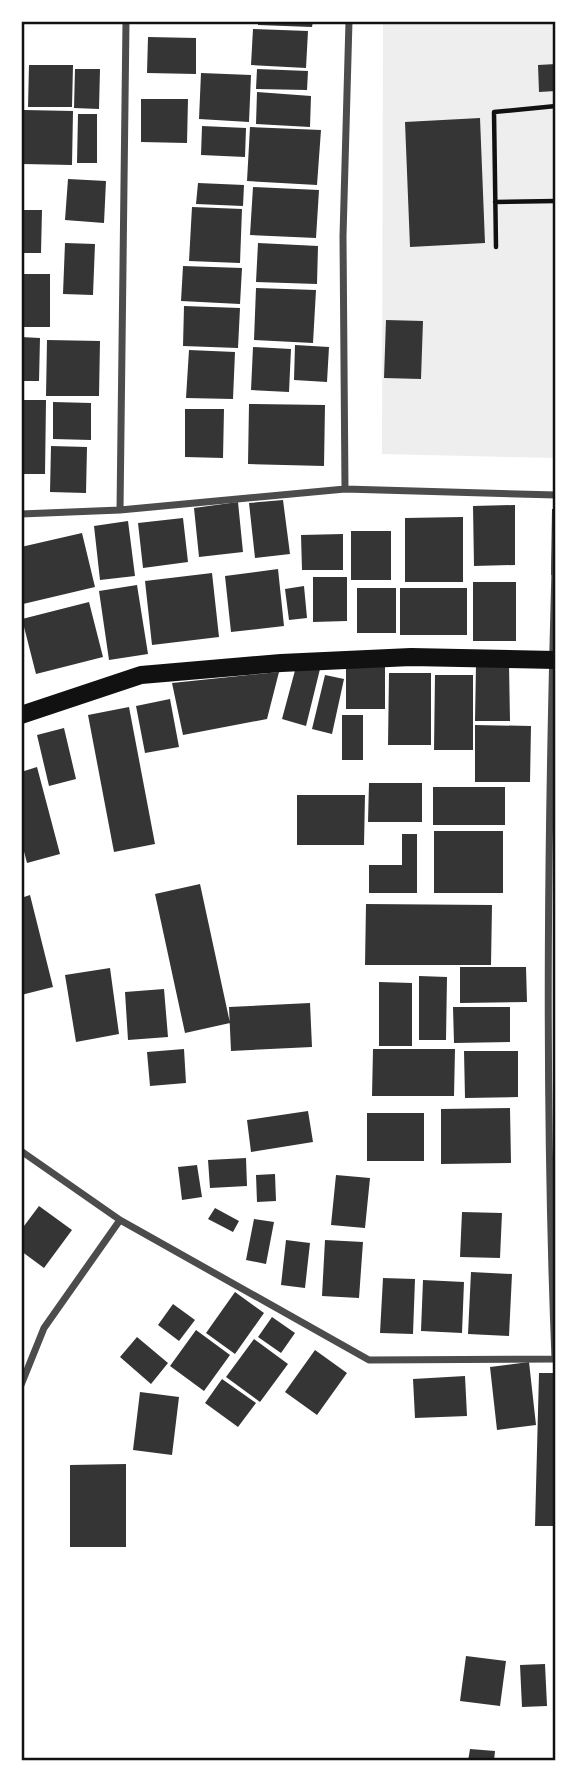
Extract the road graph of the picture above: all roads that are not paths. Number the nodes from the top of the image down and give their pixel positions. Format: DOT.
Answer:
graph roads {
  1 [pos="126,21"];
  2 [pos="349,21"];
  3 [pos="345,489"];
  4 [pos="556,495"];
  5 [pos="120,510"];
  6 [pos="21,514"];
  7 [pos="556,534"];
  8 [pos="554,660"];
  9 [pos="21,715"];
  10 [pos="553,816"];
  11 [pos="553,984"];
  12 [pos="21,1151"];
  13 [pos="552,1170"];
  14 [pos="120,1220"];
  15 [pos="556,1359"];
  16 [pos="21,1385"];
  1 -- 5 [label="street"];
  2 -- 3 [label="street"];
  3 -- 4 [label="street"];
  3 -- 5 [label="street"];
  5 -- 6 [label="street"];
  7 -- 8 [label="street"];
  8 -- 9 [label="main road"];
  8 -- 10 [label="street"];
  10 -- 11 [label="street"];
  11 -- 13 [label="street"];
  12 -- 14 [label="street"];
  13 -- 15 [label="street"];
  14 -- 15 [label="street"];
  14 -- 16 [label="street"];
}
